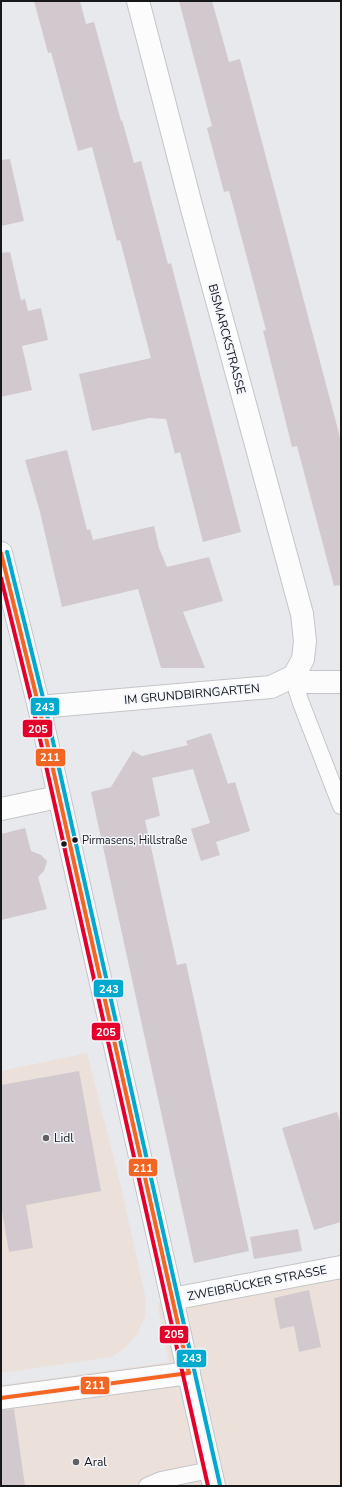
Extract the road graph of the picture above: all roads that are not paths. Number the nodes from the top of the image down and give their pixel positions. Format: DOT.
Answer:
graph roads {
  1 [pos="138,1"];
  2 [pos="1,553"];
  3 [pos="294,676"];
  4 [pos="341,682"];
  5 [pos="39,707"];
  6 [pos="58,797"];
  7 [pos="341,806"];
  8 [pos="1,809"];
  9 [pos="341,1267"];
  10 [pos="172,1299"];
  11 [pos="189,1373"];
  12 [pos="1,1398"];
  13 [pos="212,1478"];
  14 [pos="147,1486"];
  1 -- 3 [label="street, BISMARCKSTRASSE"];
  2 -- 5 [label="street, ZWEIBRÜCKER STRASSE"];
  3 -- 4 [label="street"];
  3 -- 5 [label="street, IM GRUNDBIRNGARTEN"];
  3 -- 7 [label="lane"];
  5 -- 6 [label="street, ZWEIBRÜCKER STRASSE"];
  6 -- 8 [label="street"];
  6 -- 10 [label="street, ZWEIBRÜCKER STRASSE"];
  9 -- 10 [label="street, ZWEIBRÜCKER STRASSE"];
  10 -- 11 [label="street, ZWEIBRÜCKER STRASSE"];
  11 -- 12 [label="street"];
  11 -- 13 [label="street, ZWEIBRÜCKER STRASSE"];
  13 -- 14 [label="lane"];
}
